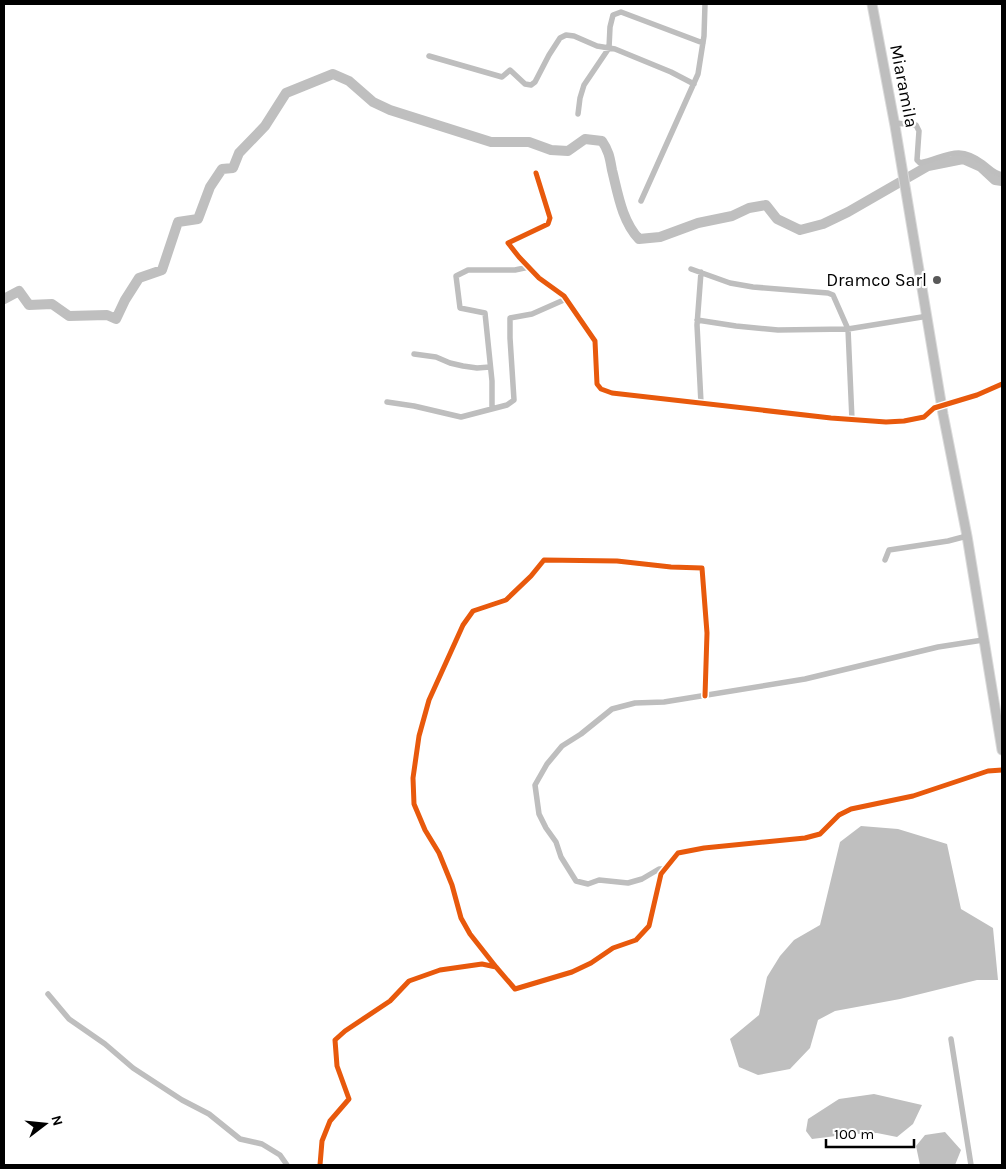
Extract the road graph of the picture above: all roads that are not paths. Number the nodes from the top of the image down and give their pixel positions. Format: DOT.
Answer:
graph roads {
  1 [pos="705,4"];
  2 [pos="872,4"];
  3 [pos="703,43"];
  4 [pos="609,48"];
  5 [pos="429,56"];
  6 [pos="694,84"];
  7 [pos="578,114"];
  8 [pos="895,123"];
  9 [pos="536,173"];
  10 [pos="1002,175"];
  11 [pos="641,200"];
  12 [pos="529,267"];
  13 [pos="691,269"];
  14 [pos="701,272"];
  15 [pos="566,299"];
  16 [pos="928,316"];
  17 [pos="697,320"];
  18 [pos="848,329"];
  19 [pos="414,354"];
  20 [pos="490,367"];
  21 [pos="1002,384"];
  22 [pos="387,402"];
  23 [pos="701,403"];
  24 [pos="942,405"];
  25 [pos="492,409"];
  26 [pos="852,420"];
  27 [pos="966,536"];
  28 [pos="885,560"];
  29 [pos="983,640"];
  30 [pos="705,696"];
  31 [pos="1002,750"];
  32 [pos="1002,770"];
  33 [pos="666,869"];
  34 [pos="496,967"];
  35 [pos="48,994"];
  36 [pos="951,1039"];
  37 [pos="287,1165"];
  38 [pos="320,1165"];
  39 [pos="971,1165"];
  1 -- 3 [label="street"];
  2 -- 8 [label="main road, Miaramila"];
  3 -- 4 [label="street"];
  3 -- 6 [label="street"];
  4 -- 5 [label="street"];
  4 -- 6 [label="street"];
  4 -- 7 [label="street"];
  6 -- 11 [label="street"];
  8 -- 10 [label="street"];
  8 -- 16 [label="main road, Miaramila"];
  9 -- 12 [label="street"];
  12 -- 15 [label="street"];
  12 -- 20 [label="street"];
  13 -- 14 [label="street"];
  14 -- 17 [label="street"];
  14 -- 18 [label="street"];
  15 -- 23 [label="street"];
  15 -- 25 [label="street"];
  16 -- 18 [label="street"];
  16 -- 24 [label="main road, Miaramila"];
  17 -- 18 [label="street"];
  17 -- 23 [label="street"];
  18 -- 26 [label="street"];
  19 -- 20 [label="street"];
  20 -- 25 [label="street"];
  21 -- 24 [label="street"];
  22 -- 25 [label="street"];
  23 -- 26 [label="street"];
  24 -- 26 [label="street"];
  24 -- 27 [label="main road, Miaramila"];
  27 -- 28 [label="street"];
  27 -- 29 [label="main road, Miaramila"];
  29 -- 30 [label="street"];
  29 -- 31 [label="main road, Miaramila"];
  30 -- 33 [label="street"];
  30 -- 34 [label="street"];
  32 -- 33 [label="street"];
  33 -- 34 [label="street"];
  34 -- 38 [label="street"];
  35 -- 37 [label="street"];
  36 -- 39 [label="street"];
}
